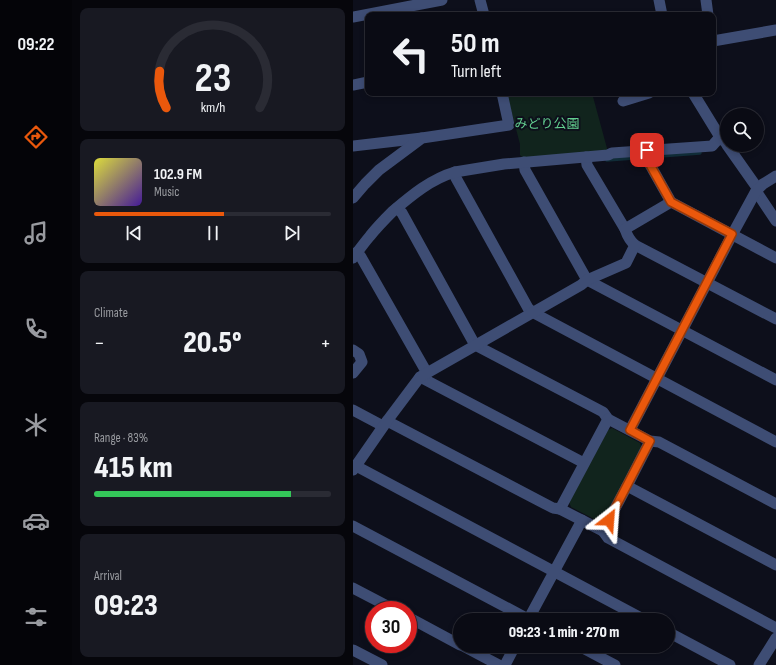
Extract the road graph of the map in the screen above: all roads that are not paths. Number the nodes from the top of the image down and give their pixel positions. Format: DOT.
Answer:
graph roads {
  1 [pos="442,0"];
  2 [pos="480,0"];
  3 [pos="659,0"];
  4 [pos="706,0"];
  5 [pos="379,12"];
  6 [pos="482,12"];
  7 [pos="661,12"];
  8 [pos="708,12"];
  9 [pos="365,15"];
  10 [pos="353,17"];
  11 [pos="776,30"];
  12 [pos="716,40"];
  13 [pos="365,83"];
  14 [pos="353,85"];
  15 [pos="503,96"];
  16 [pos="639,96"];
  17 [pos="695,96"];
  18 [pos="623,101"];
  19 [pos="720,134"];
  20 [pos="422,138"];
  21 [pos="720,144"];
  22 [pos="353,146"];
  23 [pos="732,152"];
  24 [pos="648,155"];
  25 [pos="586,161"];
  26 [pos="525,166"];
  27 [pos="455,175"];
  28 [pos="776,176"];
  29 [pos="757,190"];
  30 [pos="353,198"];
  31 [pos="671,202"];
  32 [pos="399,211"];
  33 [pos="776,221"];
  34 [pos="625,229"];
  35 [pos="732,234"];
  36 [pos="635,245"];
  37 [pos="357,256"];
  38 [pos="776,258"];
  39 [pos="587,280"];
  40 [pos="707,283"];
  41 [pos="532,312"];
  42 [pos="776,320"];
  43 [pos="682,331"];
  44 [pos="475,345"];
  45 [pos="353,350"];
  46 [pos="353,373"];
  47 [pos="424,375"];
  48 [pos="656,379"];
  49 [pos="776,380"];
  50 [pos="353,410"];
  51 [pos="608,419"];
  52 [pos="385,424"];
  53 [pos="630,430"];
  54 [pos="650,441"];
  55 [pos="776,442"];
  56 [pos="584,463"];
  57 [pos="355,468"];
  58 [pos="627,486"];
  59 [pos="776,504"];
  60 [pos="560,509"];
  61 [pos="582,520"];
  62 [pos="353,526"];
  63 [pos="603,531"];
  64 [pos="776,565"];
  65 [pos="554,571"];
  66 [pos="353,588"];
  67 [pos="378,601"];
  68 [pos="516,613"];
  69 [pos="533,613"];
  70 [pos="632,613"];
  71 [pos="417,622"];
  72 [pos="776,628"];
  73 [pos="675,636"];
  74 [pos="776,638"];
  75 [pos="453,640"];
  76 [pos="353,650"];
  77 [pos="476,653"];
  78 [pos="511,653"];
  79 [pos="592,653"];
  80 [pos="382,665"];
  81 [pos="499,665"];
  82 [pos="505,665"];
  83 [pos="615,665"];
  84 [pos="730,665"];
  85 [pos="759,665"];
  1 -- 5 [label="street"];
  2 -- 6 [label="street"];
  3 -- 7 [label="street"];
  4 -- 8 [label="street"];
  9 -- 10 [label="street"];
  11 -- 12 [label="street"];
  13 -- 14 [label="street"];
  15 -- 20 [label="street"];
  16 -- 18 [label="street"];
  17 -- 19 [label="street"];
  20 -- 22 [label="street"];
  20 -- 30 [label="street"];
  21 -- 24 [label="street"];
  23 -- 29 [label="street"];
  24 -- 25 [label="street"];
  24 -- 31 [label="street"];
  25 -- 26 [label="street"];
  25 -- 34 [label="street"];
  26 -- 27 [label="street"];
  26 -- 39 [label="street"];
  27 -- 32 [label="street"];
  27 -- 41 [label="street"];
  28 -- 29 [label="street"];
  29 -- 33 [label="street"];
  29 -- 35 [label="street"];
  31 -- 34 [label="street"];
  31 -- 35 [label="street"];
  32 -- 37 [label="street"];
  32 -- 44 [label="street"];
  34 -- 36 [label="street"];
  35 -- 38 [label="street"];
  35 -- 40 [label="street"];
  36 -- 39 [label="street"];
  36 -- 40 [label="street"];
  37 -- 47 [label="street"];
  39 -- 41 [label="street"];
  39 -- 43 [label="street"];
  40 -- 42 [label="street"];
  40 -- 43 [label="street"];
  41 -- 44 [label="street"];
  41 -- 48 [label="street"];
  43 -- 48 [label="street"];
  43 -- 49 [label="street"];
  44 -- 47 [label="street"];
  44 -- 51 [label="street"];
  45 -- 46 [label="street"];
  47 -- 52 [label="street"];
  47 -- 56 [label="street"];
  48 -- 53 [label="street"];
  48 -- 55 [label="street"];
  50 -- 52 [label="street"];
  51 -- 53 [label="street"];
  51 -- 56 [label="street"];
  52 -- 57 [label="street"];
  52 -- 60 [label="street"];
  53 -- 54 [label="street"];
  54 -- 58 [label="street"];
  54 -- 59 [label="street"];
  56 -- 60 [label="street"];
  57 -- 65 [label="street"];
  58 -- 63 [label="street"];
  58 -- 64 [label="street"];
  60 -- 61 [label="street"];
  61 -- 63 [label="street"];
  61 -- 65 [label="street"];
  62 -- 68 [label="street"];
  63 -- 72 [label="street"];
  65 -- 69 [label="street"];
  65 -- 70 [label="street"];
  66 -- 67 [label="street"];
  71 -- 75 [label="street"];
  73 -- 84 [label="street"];
  74 -- 85 [label="street"];
  76 -- 80 [label="street"];
  77 -- 81 [label="street"];
  78 -- 82 [label="street"];
  79 -- 83 [label="street"];
}
